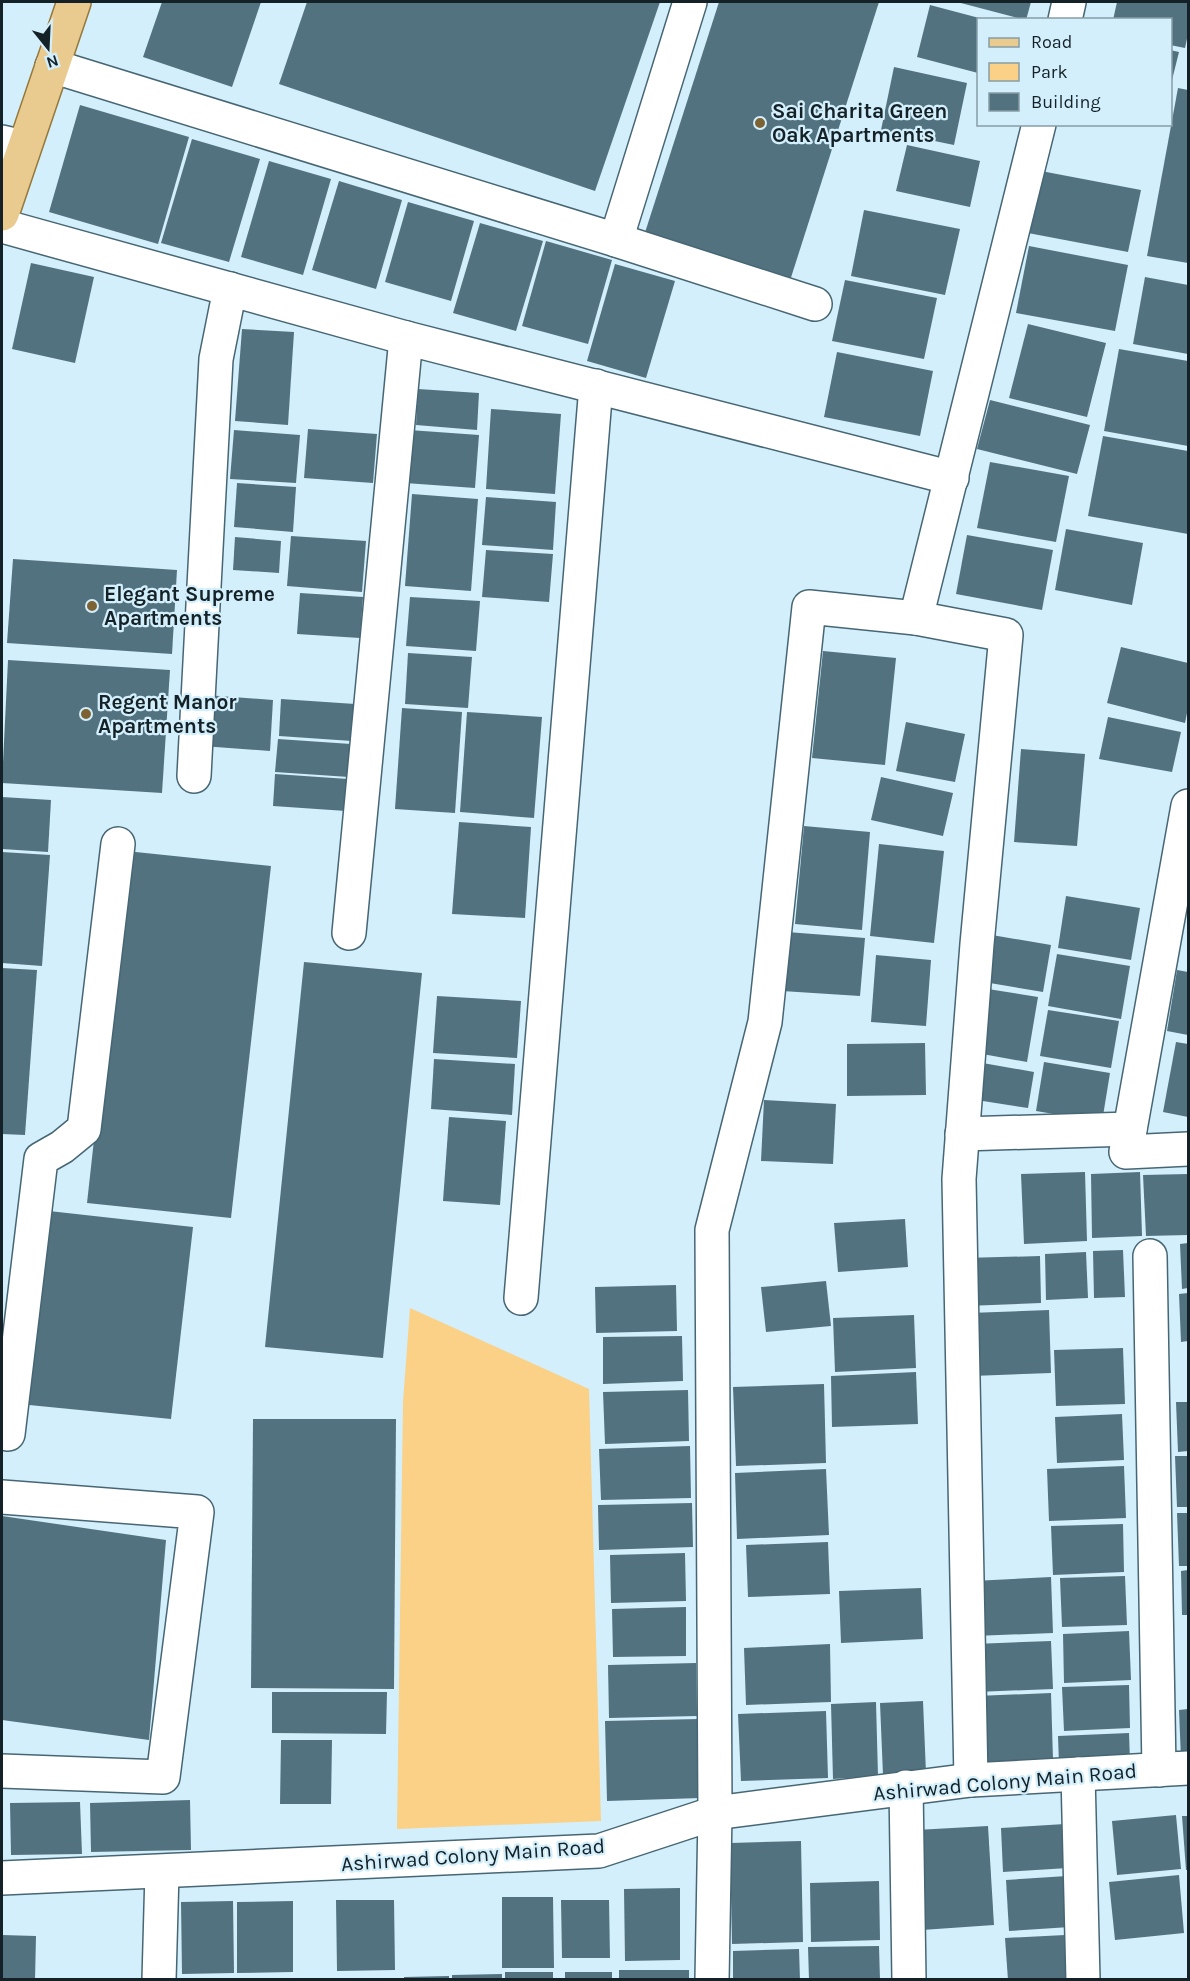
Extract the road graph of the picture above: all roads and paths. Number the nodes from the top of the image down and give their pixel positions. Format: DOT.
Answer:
graph roads {
  1 [pos="74,2"];
  2 [pos="690,2"];
  3 [pos="1069,2"];
  4 [pos="1065,18"];
  5 [pos="52,66"];
  6 [pos="1039,126"];
  7 [pos="12,145"];
  8 [pos="2,214"];
  9 [pos="2,226"];
  10 [pos="616,240"];
  11 [pos="230,290"];
  12 [pos="815,304"];
  13 [pos="406,338"];
  14 [pos="596,386"];
  15 [pos="952,478"];
  16 [pos="916,618"];
  17 [pos="194,776"];
  18 [pos="1188,806"];
  19 [pos="118,844"];
  20 [pos="349,933"];
  21 [pos="1130,1129"];
  22 [pos="962,1134"];
  23 [pos="1188,1149"];
  24 [pos="1150,1256"];
  25 [pos="520,1298"];
  26 [pos="2,1433"];
  27 [pos="2,1497"];
  28 [pos="1174,1769"];
  29 [pos="2,1771"];
  30 [pos="1078,1774"];
  31 [pos="971,1780"];
  32 [pos="906,1787"];
  33 [pos="715,1813"];
  34 [pos="162,1872"];
  35 [pos="2,1878"];
  36 [pos="159,1980"];
  37 [pos="712,1980"];
  38 [pos="909,1980"];
  39 [pos="1083,1980"];
  1 -- 5 [label="main road"];
  2 -- 10 [label="street"];
  3 -- 4 [label="street"];
  5 -- 7 [label="main road"];
  5 -- 10 [label="street"];
  6 -- 15 [label="street"];
  7 -- 8 [label="main road"];
  9 -- 11 [label="street"];
  10 -- 12 [label="street"];
  11 -- 13 [label="street"];
  11 -- 17 [label="street"];
  13 -- 14 [label="street"];
  13 -- 20 [label="street"];
  14 -- 15 [label="street"];
  14 -- 25 [label="street"];
  15 -- 16 [label="street"];
  16 -- 22 [label="street"];
  16 -- 33 [label="street"];
  18 -- 21 [label="street"];
  19 -- 26 [label="street"];
  21 -- 22 [label="street"];
  21 -- 23 [label="street"];
  22 -- 31 [label="street"];
  24 -- 28 [label="street"];
  27 -- 29 [label="street"];
  28 -- 30 [label="street, Ashirwad Colony Main Road"];
  30 -- 31 [label="street, Ashirwad Colony Main Road"];
  30 -- 39 [label="street"];
  31 -- 32 [label="street, Ashirwad Colony Main Road"];
  32 -- 33 [label="street, Ashirwad Colony Main Road"];
  32 -- 38 [label="street"];
  33 -- 34 [label="street, Ashirwad Colony Main Road"];
  33 -- 37 [label="street"];
  34 -- 35 [label="street, Ashirwad Colony Main Road"];
  34 -- 36 [label="street"];
}
